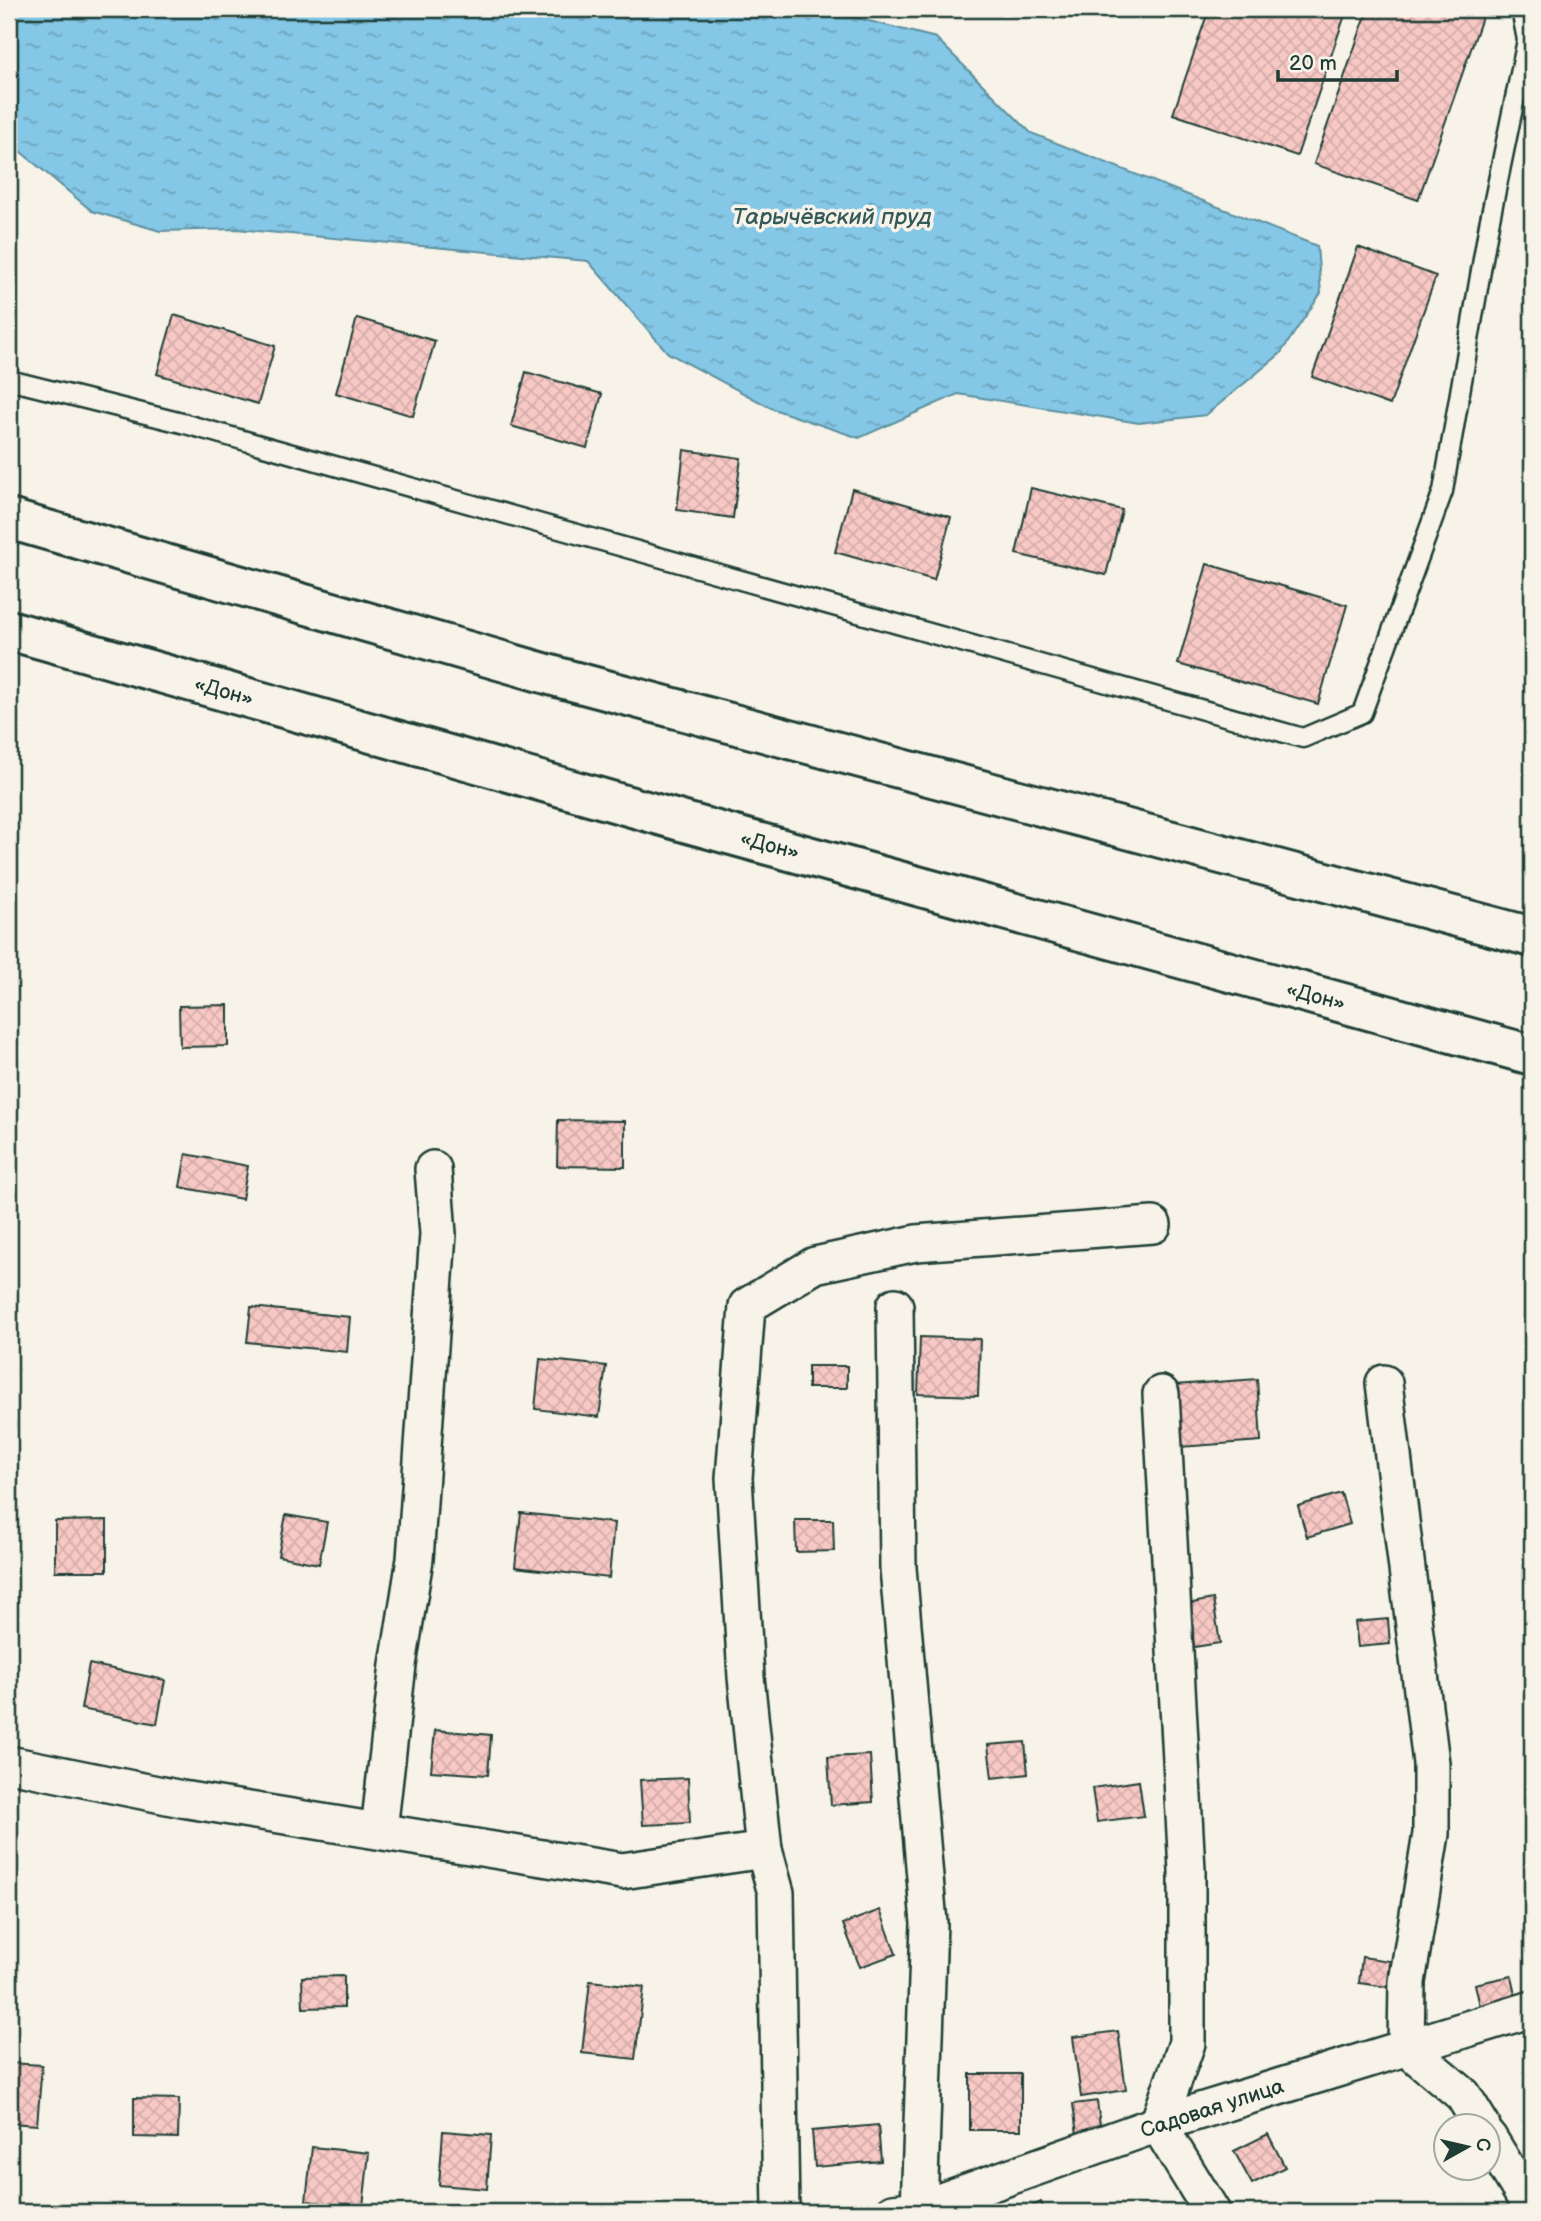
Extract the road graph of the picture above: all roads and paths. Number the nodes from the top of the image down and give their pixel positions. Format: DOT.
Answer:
graph roads {
  1 [pos="1521,9"];
  2 [pos="9,380"];
  3 [pos="9,519"];
  4 [pos="9,629"];
  5 [pos="1532,937"];
  6 [pos="1532,1055"];
  7 [pos="433,1169"];
  8 [pos="1153,1225"];
  9 [pos="895,1306"];
  10 [pos="1384,1382"];
  11 [pos="1161,1394"];
  12 [pos="9,1764"];
  13 [pos="379,1830"];
  14 [pos="764,1850"];
  15 [pos="1532,2009"];
  16 [pos="1406,2047"];
  17 [pos="1473,2112"];
  18 [pos="1158,2124"];
  19 [pos="1502,2159"];
  20 [pos="1532,2209"];
  21 [pos="911,2211"];
  22 [pos="781,2212"];
  23 [pos="1212,2212"];
  1 -- 2 [label="lane"];
  3 -- 5 [label="highway"];
  4 -- 6 [label="highway, «Дон»"];
  7 -- 13 [label="street"];
  8 -- 14 [label="street"];
  9 -- 21 [label="street"];
  10 -- 16 [label="street"];
  11 -- 18 [label="street"];
  12 -- 13 [label="street"];
  13 -- 14 [label="street"];
  14 -- 22 [label="street"];
  15 -- 16 [label="street, Садовая улица"];
  16 -- 17 [label="street"];
  16 -- 18 [label="street, Садовая улица"];
  18 -- 21 [label="street, Садовая улица"];
  18 -- 23 [label="street"];
  19 -- 20 [label="street"];
}
